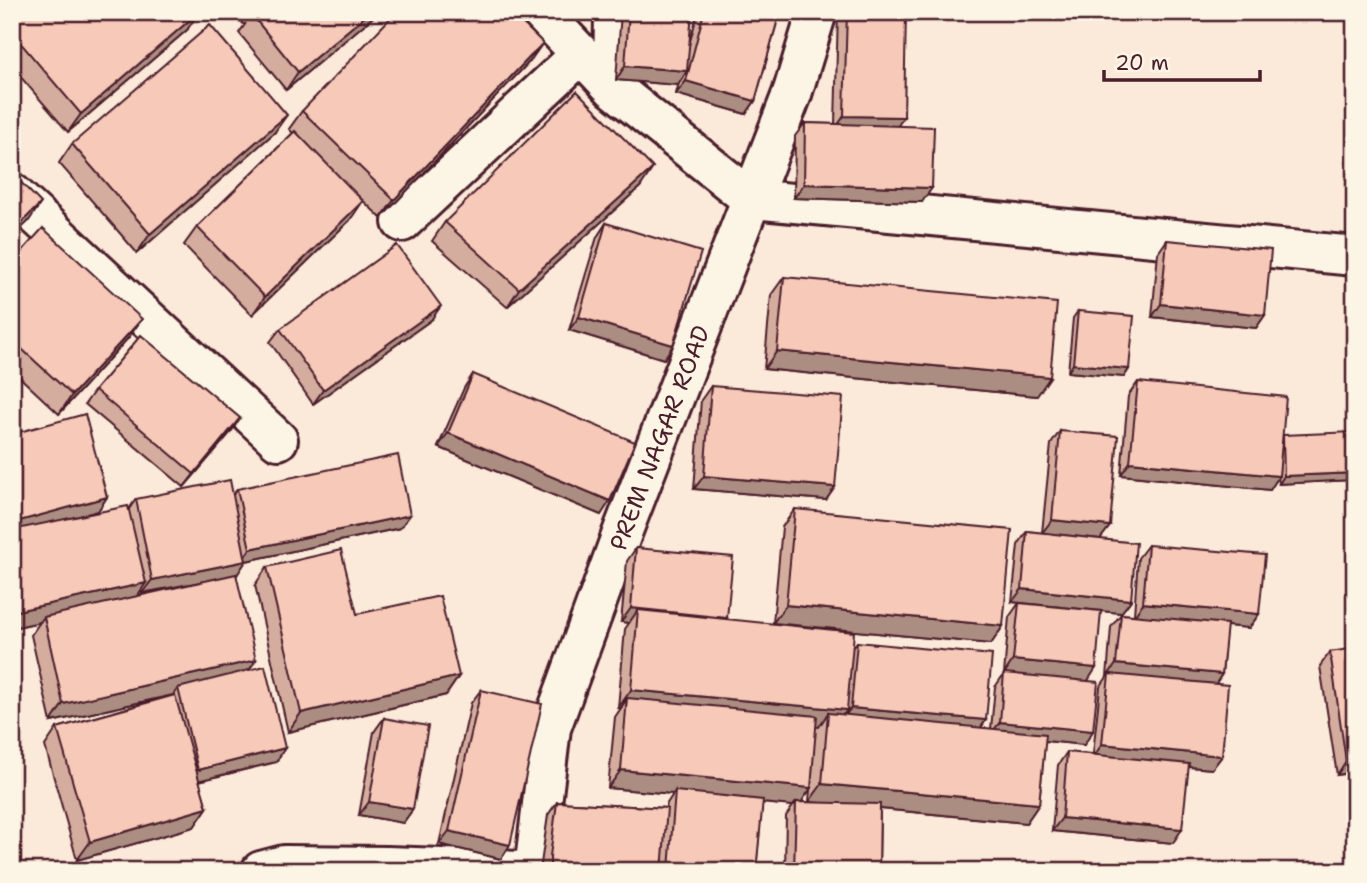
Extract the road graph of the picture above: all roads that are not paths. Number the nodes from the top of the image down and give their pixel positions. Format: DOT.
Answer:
graph roads {
  1 [pos="541,12"];
  2 [pos="614,12"];
  3 [pos="817,12"];
  4 [pos="581,54"];
  5 [pos="613,88"];
  6 [pos="12,192"];
  7 [pos="751,199"];
  8 [pos="402,222"];
  9 [pos="1355,256"];
  10 [pos="278,440"];
  11 [pos="261,871"];
  12 [pos="521,871"];
  13 [pos="534,871"];
  1 -- 4 [label="street"];
  2 -- 5 [label="street"];
  3 -- 7 [label="street, PREM NAGAR ROAD"];
  4 -- 5 [label="street"];
  4 -- 8 [label="street"];
  5 -- 7 [label="street"];
  6 -- 10 [label="street"];
  7 -- 9 [label="street"];
  7 -- 13 [label="street, PREM NAGAR ROAD"];
  11 -- 12 [label="street"];
}
